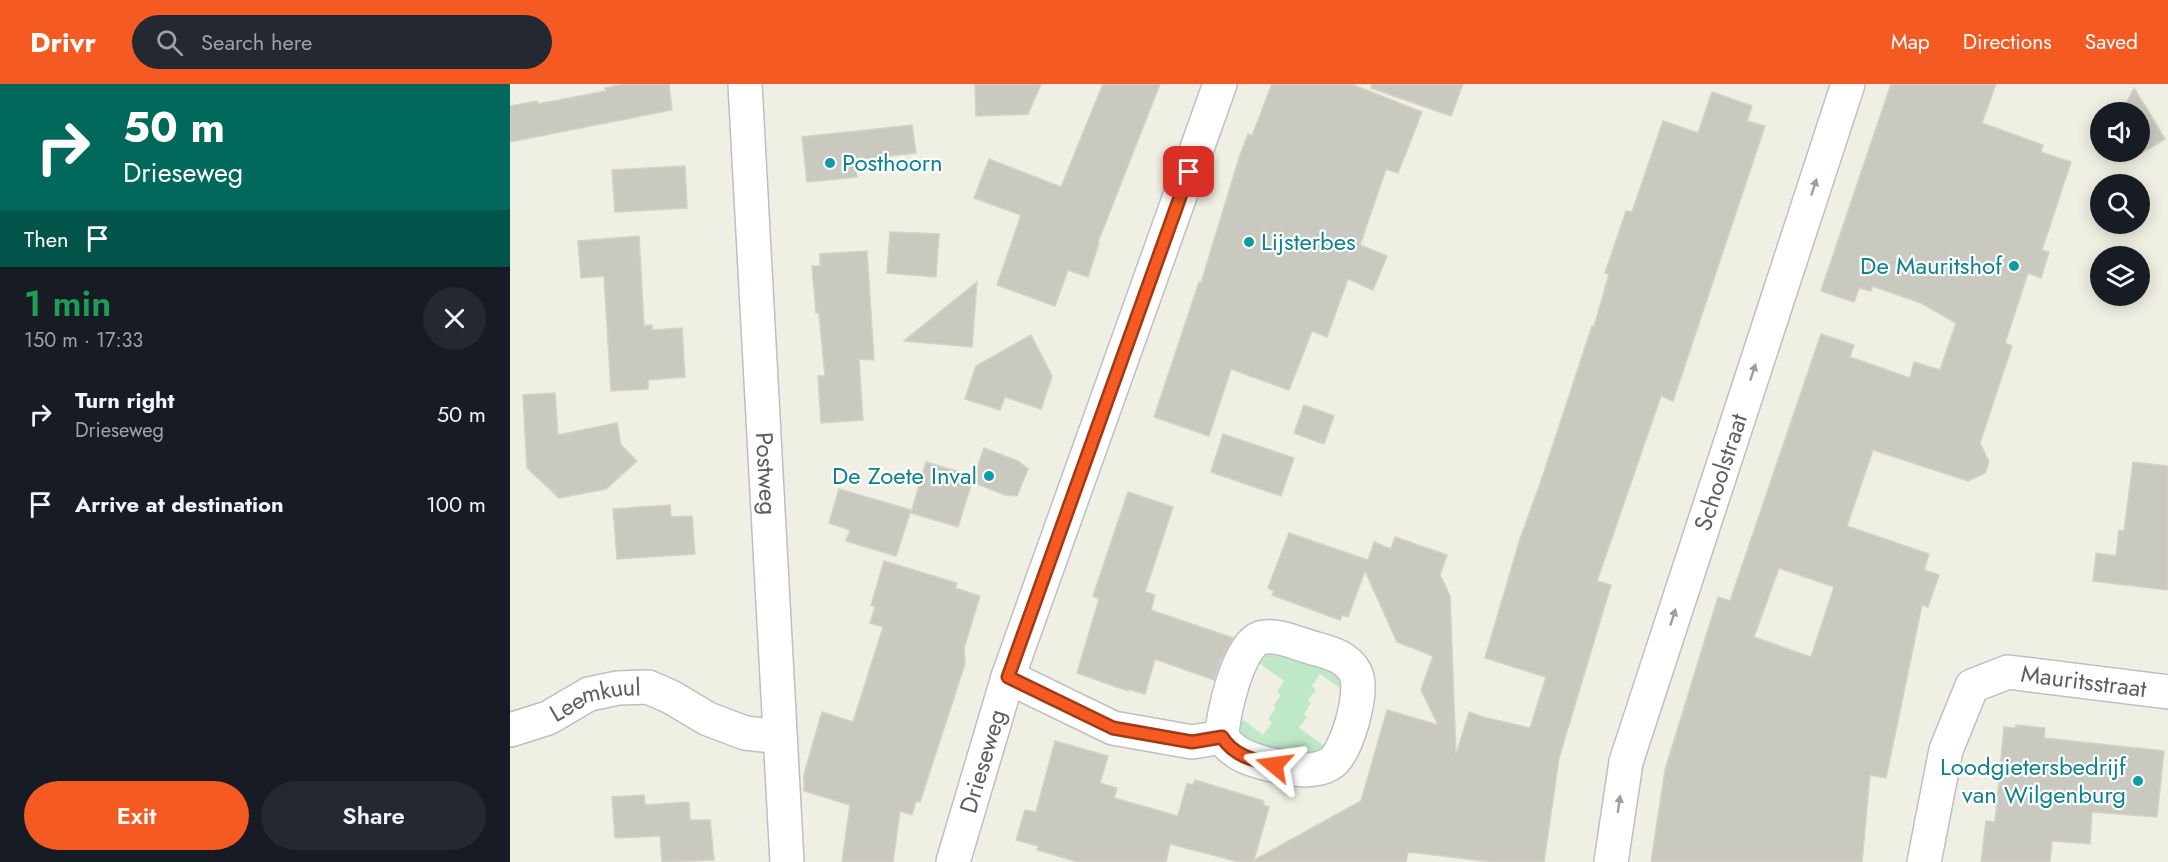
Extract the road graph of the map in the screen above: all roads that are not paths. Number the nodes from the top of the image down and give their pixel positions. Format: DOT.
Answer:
graph roads {
  1 [pos="745,84"];
  2 [pos="1220,84"];
  3 [pos="1848,84"];
  4 [pos="1008,677"];
  5 [pos="2168,692"];
  6 [pos="510,730"];
  7 [pos="780,737"];
  8 [pos="1222,737"];
  9 [pos="787,862"];
  10 [pos="952,862"];
  11 [pos="1611,862"];
  12 [pos="1924,862"];
  1 -- 7 [label="street, Postweg"];
  2 -- 4 [label="street, Drieseweg"];
  11 -- 3 [label="street, Schoolstraat, one-way"];
  4 -- 8 [label="street"];
  4 -- 10 [label="street, Drieseweg"];
  5 -- 12 [label="street, Mauritsstraat"];
  6 -- 7 [label="street, Leemkuul"];
  7 -- 9 [label="street, Postweg"];
  8 -- 8 [label="street"];
}
